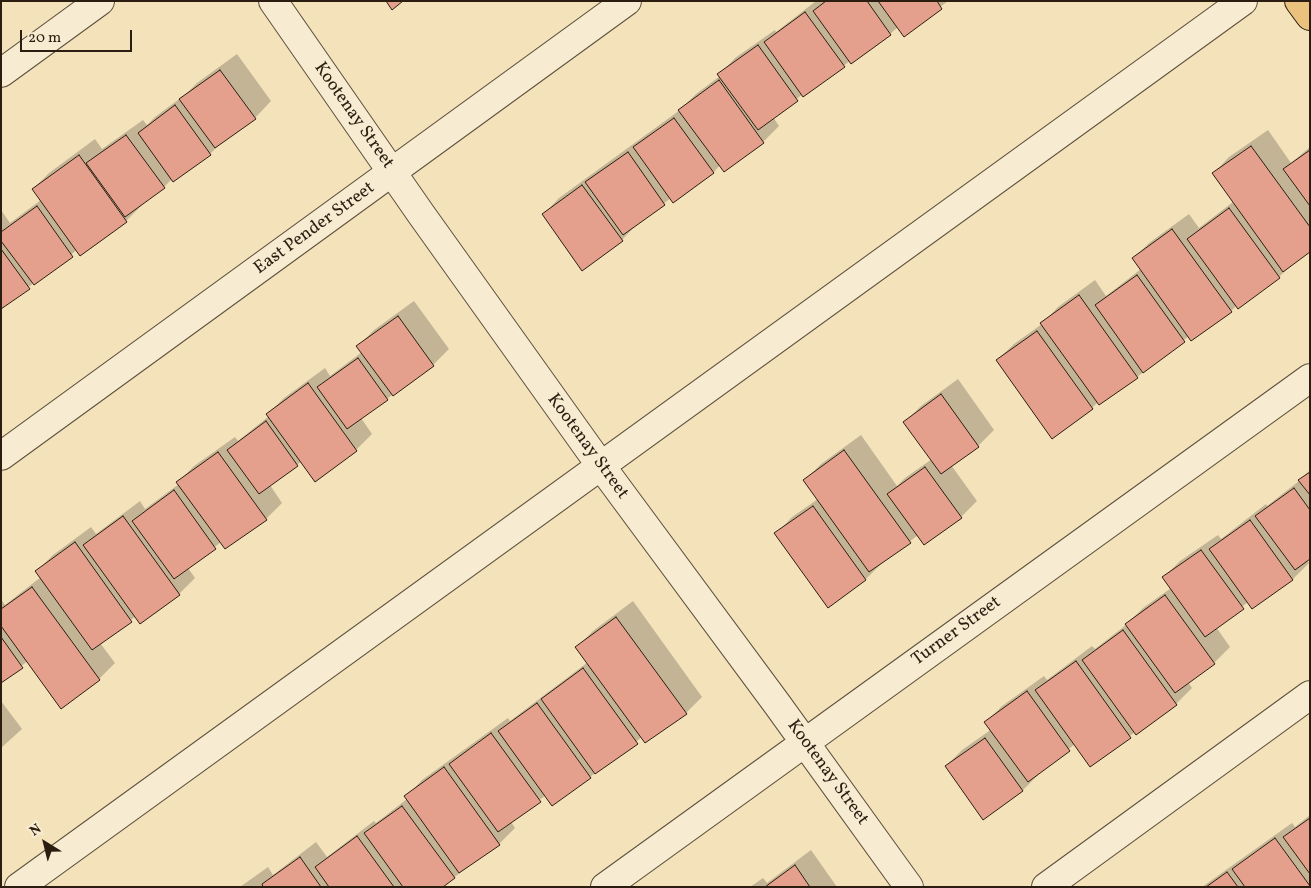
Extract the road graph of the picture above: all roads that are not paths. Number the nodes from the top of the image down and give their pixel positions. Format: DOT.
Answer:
graph roads {
  1 [pos="100,1"];
  2 [pos="273,1"];
  3 [pos="628,1"];
  4 [pos="1243,1"];
  5 [pos="1299,1"];
  6 [pos="1310,16"];
  7 [pos="1,73"];
  8 [pos="392,173"];
  9 [pos="1310,378"];
  10 [pos="1,456"];
  11 [pos="601,466"];
  12 [pos="1310,694"];
  13 [pos="805,742"];
  14 [pos="19,887"];
  15 [pos="605,887"];
  16 [pos="909,887"];
  17 [pos="1046,887"];
  1 -- 7 [label="street"];
  2 -- 8 [label="street, Kootenay Street"];
  3 -- 8 [label="street, East Pender Street"];
  4 -- 11 [label="street"];
  5 -- 6 [label="main road"];
  8 -- 10 [label="street, East Pender Street"];
  8 -- 11 [label="street, Kootenay Street"];
  9 -- 13 [label="street, Turner Street"];
  11 -- 13 [label="street, Kootenay Street"];
  11 -- 14 [label="street"];
  12 -- 17 [label="street"];
  13 -- 15 [label="street, Turner Street"];
  13 -- 16 [label="street, Kootenay Street"];
}
